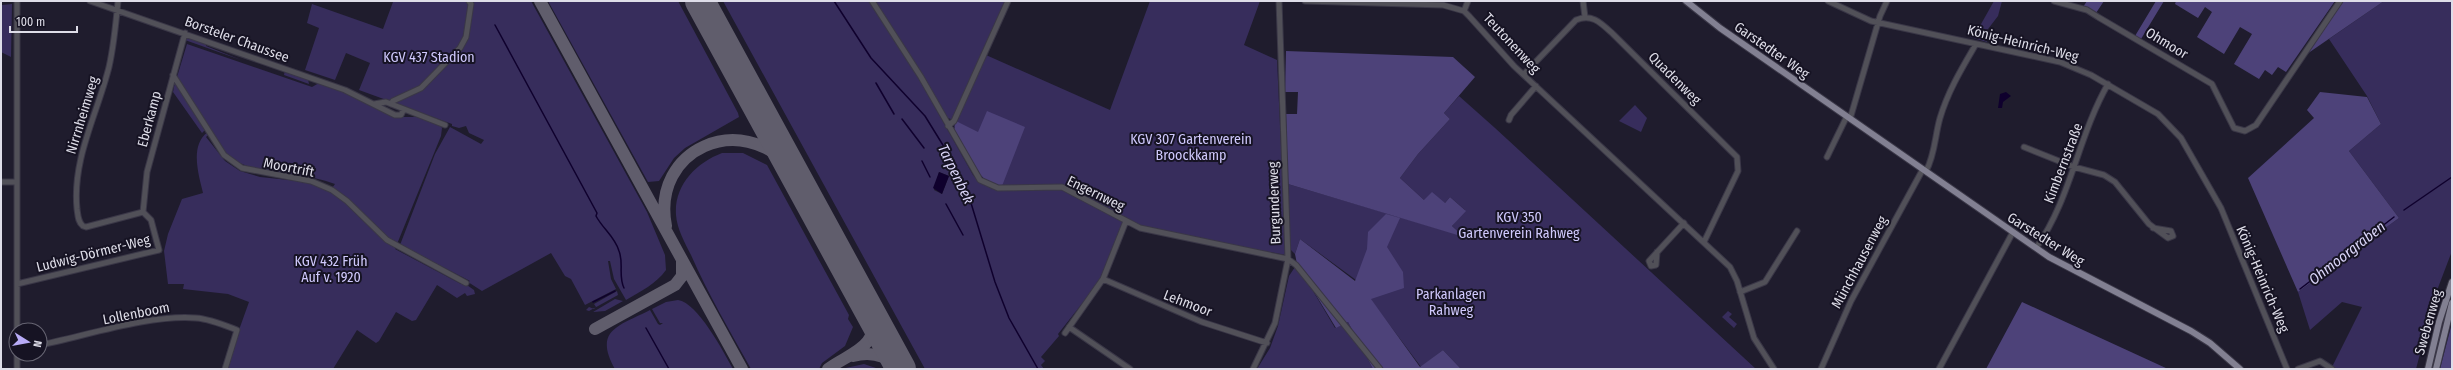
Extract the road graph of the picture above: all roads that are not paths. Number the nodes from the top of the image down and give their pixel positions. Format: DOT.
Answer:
graph roads {
  1 [pos="17,1"];
  2 [pos="90,1"];
  3 [pos="118,1"];
  4 [pos="469,1"];
  5 [pos="872,1"];
  6 [pos="1008,1"];
  7 [pos="1279,1"];
  8 [pos="1305,1"];
  9 [pos="1468,1"];
  10 [pos="1584,1"];
  11 [pos="1686,1"];
  12 [pos="1696,1"];
  13 [pos="1828,1"];
  14 [pos="1887,1"];
  15 [pos="2054,1"];
  16 [pos="2340,1"];
  17 [pos="1417,2"];
  18 [pos="1692,6"];
  19 [pos="118,9"];
  20 [pos="1464,11"];
  21 [pos="1585,17"];
  22 [pos="1878,22"];
  23 [pos="185,33"];
  24 [pos="1976,44"];
  25 [pos="1524,74"];
  26 [pos="173,75"];
  27 [pos="2108,84"];
  28 [pos="1536,86"];
  29 [pos="374,104"];
  30 [pos="391,104"];
  31 [pos="404,109"];
  32 [pos="1848,117"];
  33 [pos="1509,120"];
  34 [pos="446,125"];
  35 [pos="948,126"];
  36 [pos="2024,147"];
  37 [pos="1827,157"];
  38 [pos="2074,167"];
  39 [pos="1925,170"];
  40 [pos="1,182"];
  41 [pos="17,182"];
  42 [pos="142,212"];
  43 [pos="1126,221"];
  44 [pos="1684,223"];
  45 [pos="2153,228"];
  46 [pos="1797,231"];
  47 [pos="2013,232"];
  48 [pos="1704,242"];
  49 [pos="2036,248"];
  50 [pos="1657,252"];
  51 [pos="1288,259"];
  52 [pos="1103,279"];
  53 [pos="2452,282"];
  54 [pos="466,283"];
  55 [pos="17,284"];
  56 [pos="1740,292"];
  57 [pos="2452,304"];
  58 [pos="16,322"];
  59 [pos="1069,327"];
  60 [pos="1065,333"];
  61 [pos="1267,343"];
  62 [pos="48,344"];
  63 [pos="16,366"];
  64 [pos="14,369"];
  65 [pos="225,369"];
  66 [pos="1130,369"];
  67 [pos="1253,369"];
  68 [pos="1380,369"];
  69 [pos="1774,369"];
  70 [pos="1821,369"];
  71 [pos="1938,369"];
  72 [pos="2240,369"];
  73 [pos="2287,369"];
  74 [pos="2298,369"];
  75 [pos="2332,369"];
  76 [pos="2428,369"];
  77 [pos="2436,369"];
  1 -- 41 [label="street"];
  2 -- 19 [label="street, Borsteler Chaussee"];
  3 -- 19 [label="street, Nirrnheimweg"];
  4 -- 30 [label="street"];
  5 -- 35 [label="street, Engernweg"];
  6 -- 35 [label="street"];
  7 -- 51 [label="street, Burgunderweg"];
  8 -- 17 [label="street, Teutonenweg"];
  9 -- 20 [label="street"];
  10 -- 21 [label="street"];
  11 -- 18 [label="main road, Garstedter Weg"];
  12 -- 18 [label="street"];
  13 -- 22 [label="street, König-Heinrich-Weg"];
  14 -- 22 [label="street"];
  15 -- 16 [label="street, Ohmoor"];
  17 -- 20 [label="street, Teutonenweg"];
  18 -- 32 [label="main road, Garstedter Weg"];
  19 -- 23 [label="street, Borsteler Chaussee"];
  19 -- 42 [label="street, Nirrnheimweg"];
  20 -- 25 [label="street, Teutonenweg"];
  21 -- 25 [label="street"];
  21 -- 48 [label="street, Quadenweg"];
  22 -- 24 [label="street, König-Heinrich-Weg"];
  22 -- 32 [label="street"];
  23 -- 26 [label="street, Eberkamp"];
  23 -- 29 [label="street, Borsteler Chaussee"];
  24 -- 27 [label="street, König-Heinrich-Weg"];
  24 -- 39 [label="street, Münchhausenweg"];
  25 -- 28 [label="street, Teutonenweg"];
  26 -- 42 [label="street, Eberkamp"];
  26 -- 54 [label="street, Moortrift"];
  27 -- 38 [label="street, Kimbernstraße"];
  27 -- 73 [label="street, König-Heinrich-Weg"];
  28 -- 33 [label="street, Teutonenweg"];
  28 -- 44 [label="street, Teutonenweg"];
  29 -- 30 [label="street, Borsteler Chaussee"];
  29 -- 31 [label="street, Borsteler Chaussee"];
  30 -- 31 [label="street, Borsteler Chaussee"];
  31 -- 34 [label="street, Borsteler Chaussee"];
  32 -- 37 [label="street"];
  32 -- 39 [label="main road, Garstedter Weg"];
  35 -- 43 [label="street, Engernweg"];
  36 -- 38 [label="street"];
  38 -- 45 [label="street"];
  38 -- 49 [label="street, Kimbernstraße"];
  39 -- 47 [label="main road, Garstedter Weg"];
  39 -- 70 [label="street, Münchhausenweg"];
  40 -- 41 [label="street"];
  41 -- 55 [label="street"];
  42 -- 55 [label="street, Ludwig-Dörmer-Weg"];
  43 -- 51 [label="street, Engernweg"];
  43 -- 52 [label="street"];
  44 -- 48 [label="street, Teutonenweg"];
  44 -- 50 [label="street"];
  46 -- 56 [label="street"];
  47 -- 49 [label="main road, Garstedter Weg"];
  47 -- 71 [label="street"];
  48 -- 56 [label="street, Teutonenweg"];
  49 -- 72 [label="main road, Garstedter Weg"];
  51 -- 61 [label="street"];
  51 -- 68 [label="street, Burgunderweg"];
  52 -- 59 [label="street"];
  52 -- 61 [label="street, Lehmoor"];
  53 -- 76 [label="main road, Swebenweg"];
  55 -- 58 [label="street"];
  56 -- 69 [label="street, Teutonenweg"];
  57 -- 77 [label="main road, Swebenweg"];
  59 -- 60 [label="street"];
  59 -- 66 [label="street"];
  61 -- 67 [label="street"];
  62 -- 65 [label="street, Lollenboom"];
  63 -- 64 [label="street"];
  74 -- 75 [label="street"];
}
